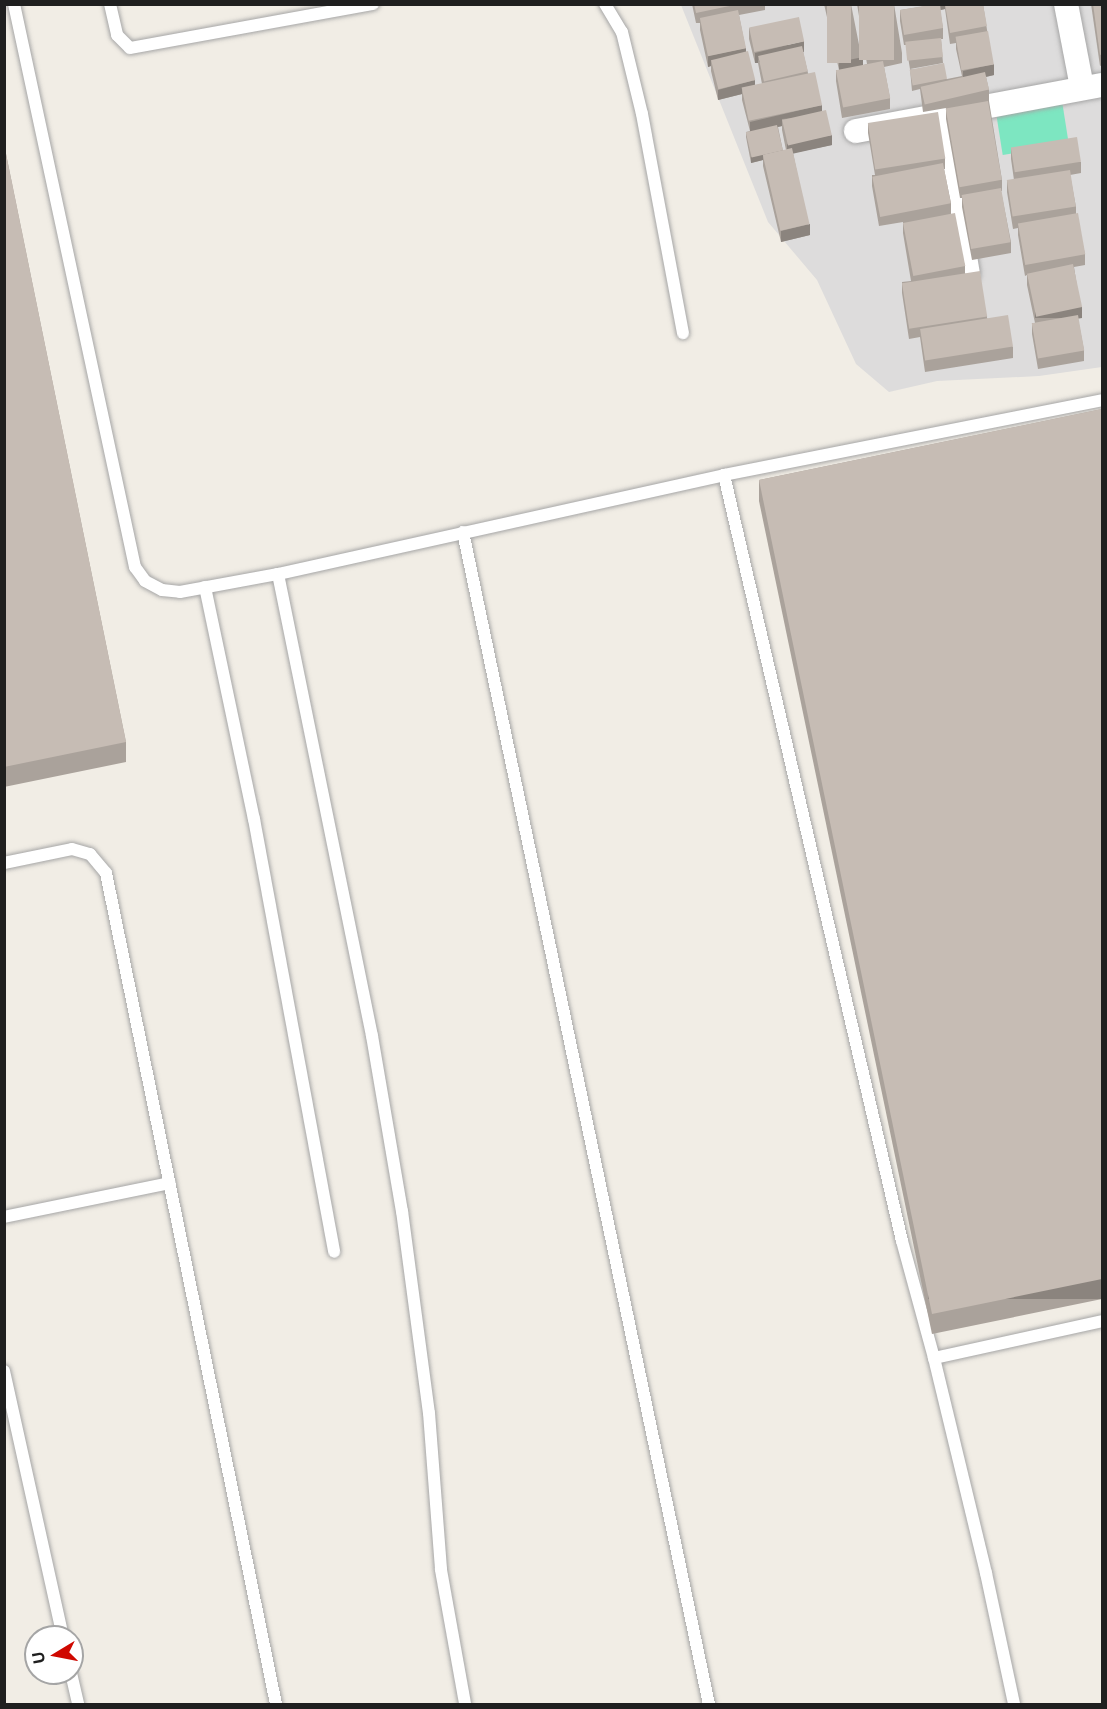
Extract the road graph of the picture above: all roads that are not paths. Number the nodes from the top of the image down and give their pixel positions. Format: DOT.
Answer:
graph roads {
  1 [pos="14,4"];
  2 [pos="110,4"];
  3 [pos="373,4"];
  4 [pos="604,4"];
  5 [pos="1066,4"];
  6 [pos="1092,86"];
  7 [pos="941,113"];
  8 [pos="856,131"];
  9 [pos="968,274"];
  10 [pos="683,333"];
  11 [pos="1102,400"];
  12 [pos="724,475"];
  13 [pos="463,532"];
  14 [pos="278,574"];
  15 [pos="205,587"];
  16 [pos="4,863"];
  17 [pos="170,1183"];
  18 [pos="4,1217"];
  19 [pos="334,1252"];
  20 [pos="1102,1321"];
  21 [pos="934,1358"];
  22 [pos="4,1371"];
  23 [pos="60,1625"];
  24 [pos="74,1685"];
  25 [pos="78,1704"];
  26 [pos="276,1704"];
  27 [pos="465,1704"];
  28 [pos="709,1704"];
  29 [pos="1014,1704"];
  1 -- 15 [label="lane"];
  2 -- 3 [label="lane"];
  4 -- 10 [label="lane"];
  5 -- 6 [label="street"];
  6 -- 7 [label="street"];
  7 -- 8 [label="street"];
  7 -- 9 [label="street"];
  11 -- 12 [label="lane"];
  12 -- 13 [label="lane"];
  12 -- 21 [label="lane"];
  13 -- 14 [label="lane"];
  13 -- 28 [label="lane"];
  14 -- 15 [label="lane"];
  14 -- 27 [label="lane"];
  15 -- 19 [label="lane"];
  16 -- 17 [label="lane"];
  17 -- 18 [label="lane"];
  17 -- 26 [label="lane"];
  20 -- 21 [label="lane"];
  21 -- 29 [label="lane"];
  22 -- 23 [label="lane"];
  24 -- 25 [label="lane"];
}
